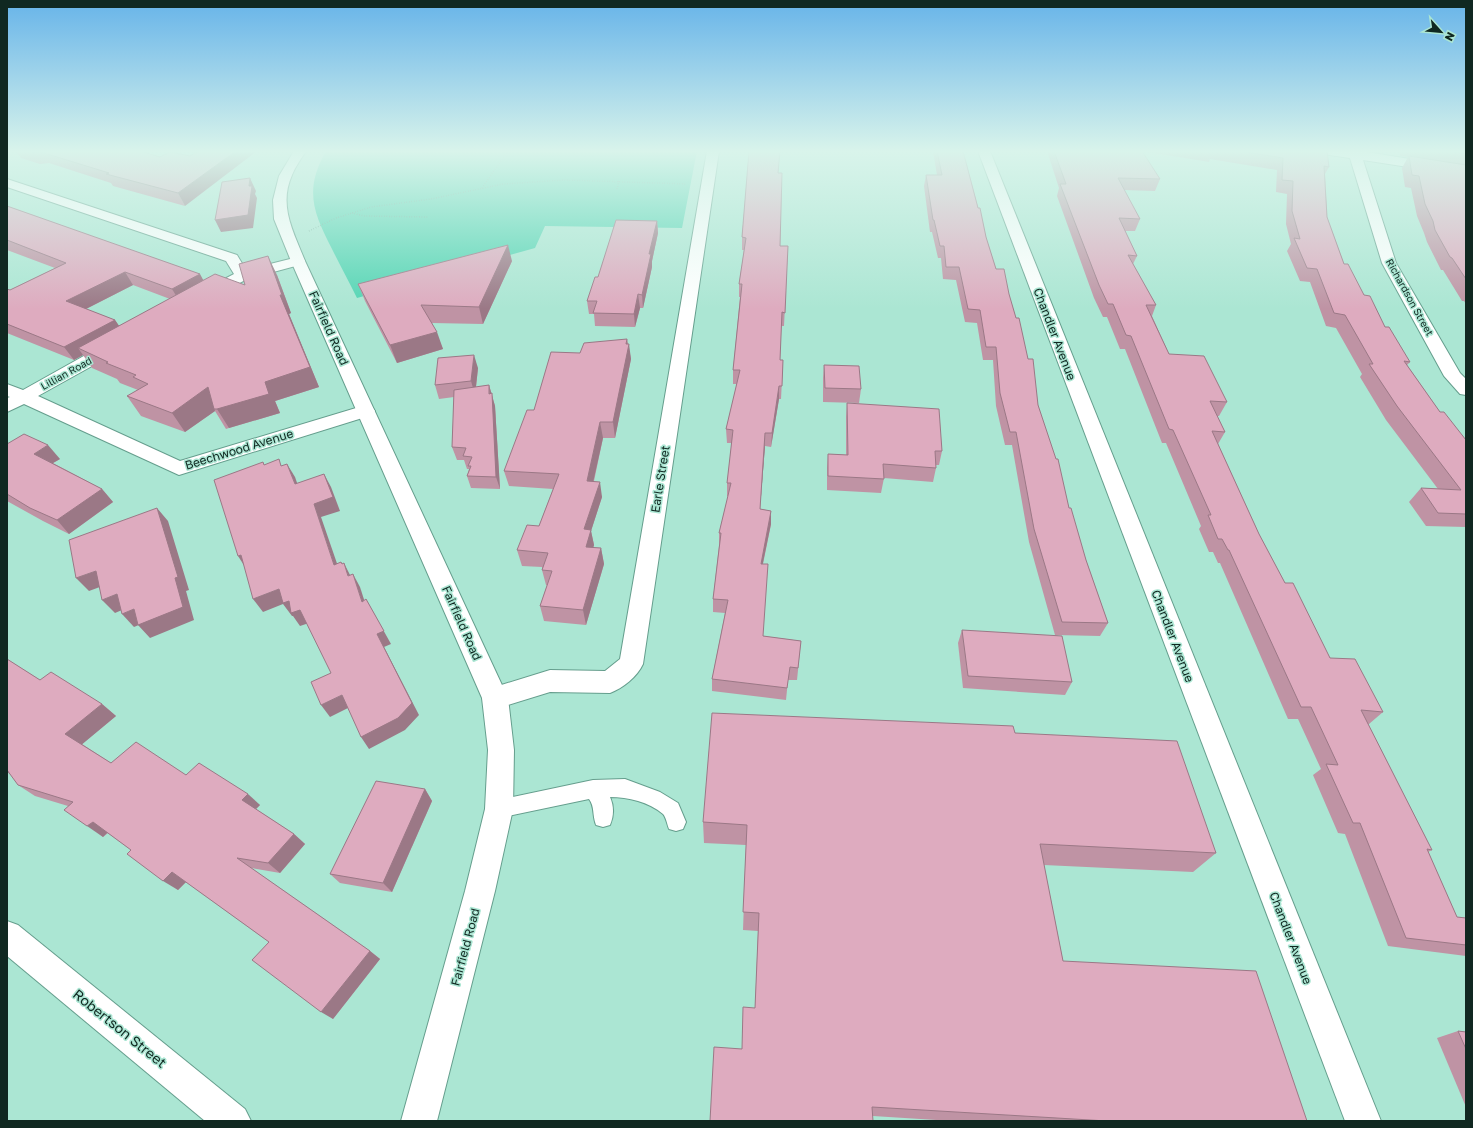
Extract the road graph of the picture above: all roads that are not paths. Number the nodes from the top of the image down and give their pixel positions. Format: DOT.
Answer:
graph roads {
  1 [pos="71,204"];
  2 [pos="280,204"];
  3 [pos="705,204"];
  4 [pos="1005,204"];
  5 [pos="1371,204"];
  6 [pos="298,261"];
  7 [pos="242,276"];
  8 [pos="194,302"];
  9 [pos="126,340"];
  10 [pos="1466,390"];
  11 [pos="15,393"];
  12 [pos="7,406"];
  13 [pos="366,410"];
  14 [pos="495,698"];
  15 [pos="593,789"];
  16 [pos="499,809"];
  17 [pos="603,818"];
  18 [pos="676,822"];
  19 [pos="7,936"];
  20 [pos="233,1121"];
  21 [pos="419,1121"];
  22 [pos="1363,1121"];
  1 -- 7 [label="street"];
  2 -- 6 [label="street, Fairfield Road"];
  3 -- 14 [label="street, Earle Street"];
  4 -- 22 [label="street, Chandler Avenue"];
  5 -- 10 [label="street, Richardson Street"];
  6 -- 7 [label="street"];
  6 -- 13 [label="street, Fairfield Road"];
  7 -- 8 [label="street"];
  9 -- 11 [label="street, Lillian Road"];
  11 -- 12 [label="street, Lillian Road"];
  11 -- 13 [label="street, Beechwood Avenue"];
  13 -- 14 [label="street, Fairfield Road"];
  14 -- 16 [label="street, Fairfield Road"];
  15 -- 16 [label="lane"];
  15 -- 17 [label="lane"];
  15 -- 18 [label="lane"];
  16 -- 21 [label="street, Fairfield Road"];
  19 -- 20 [label="street, Robertson Street"];
}
